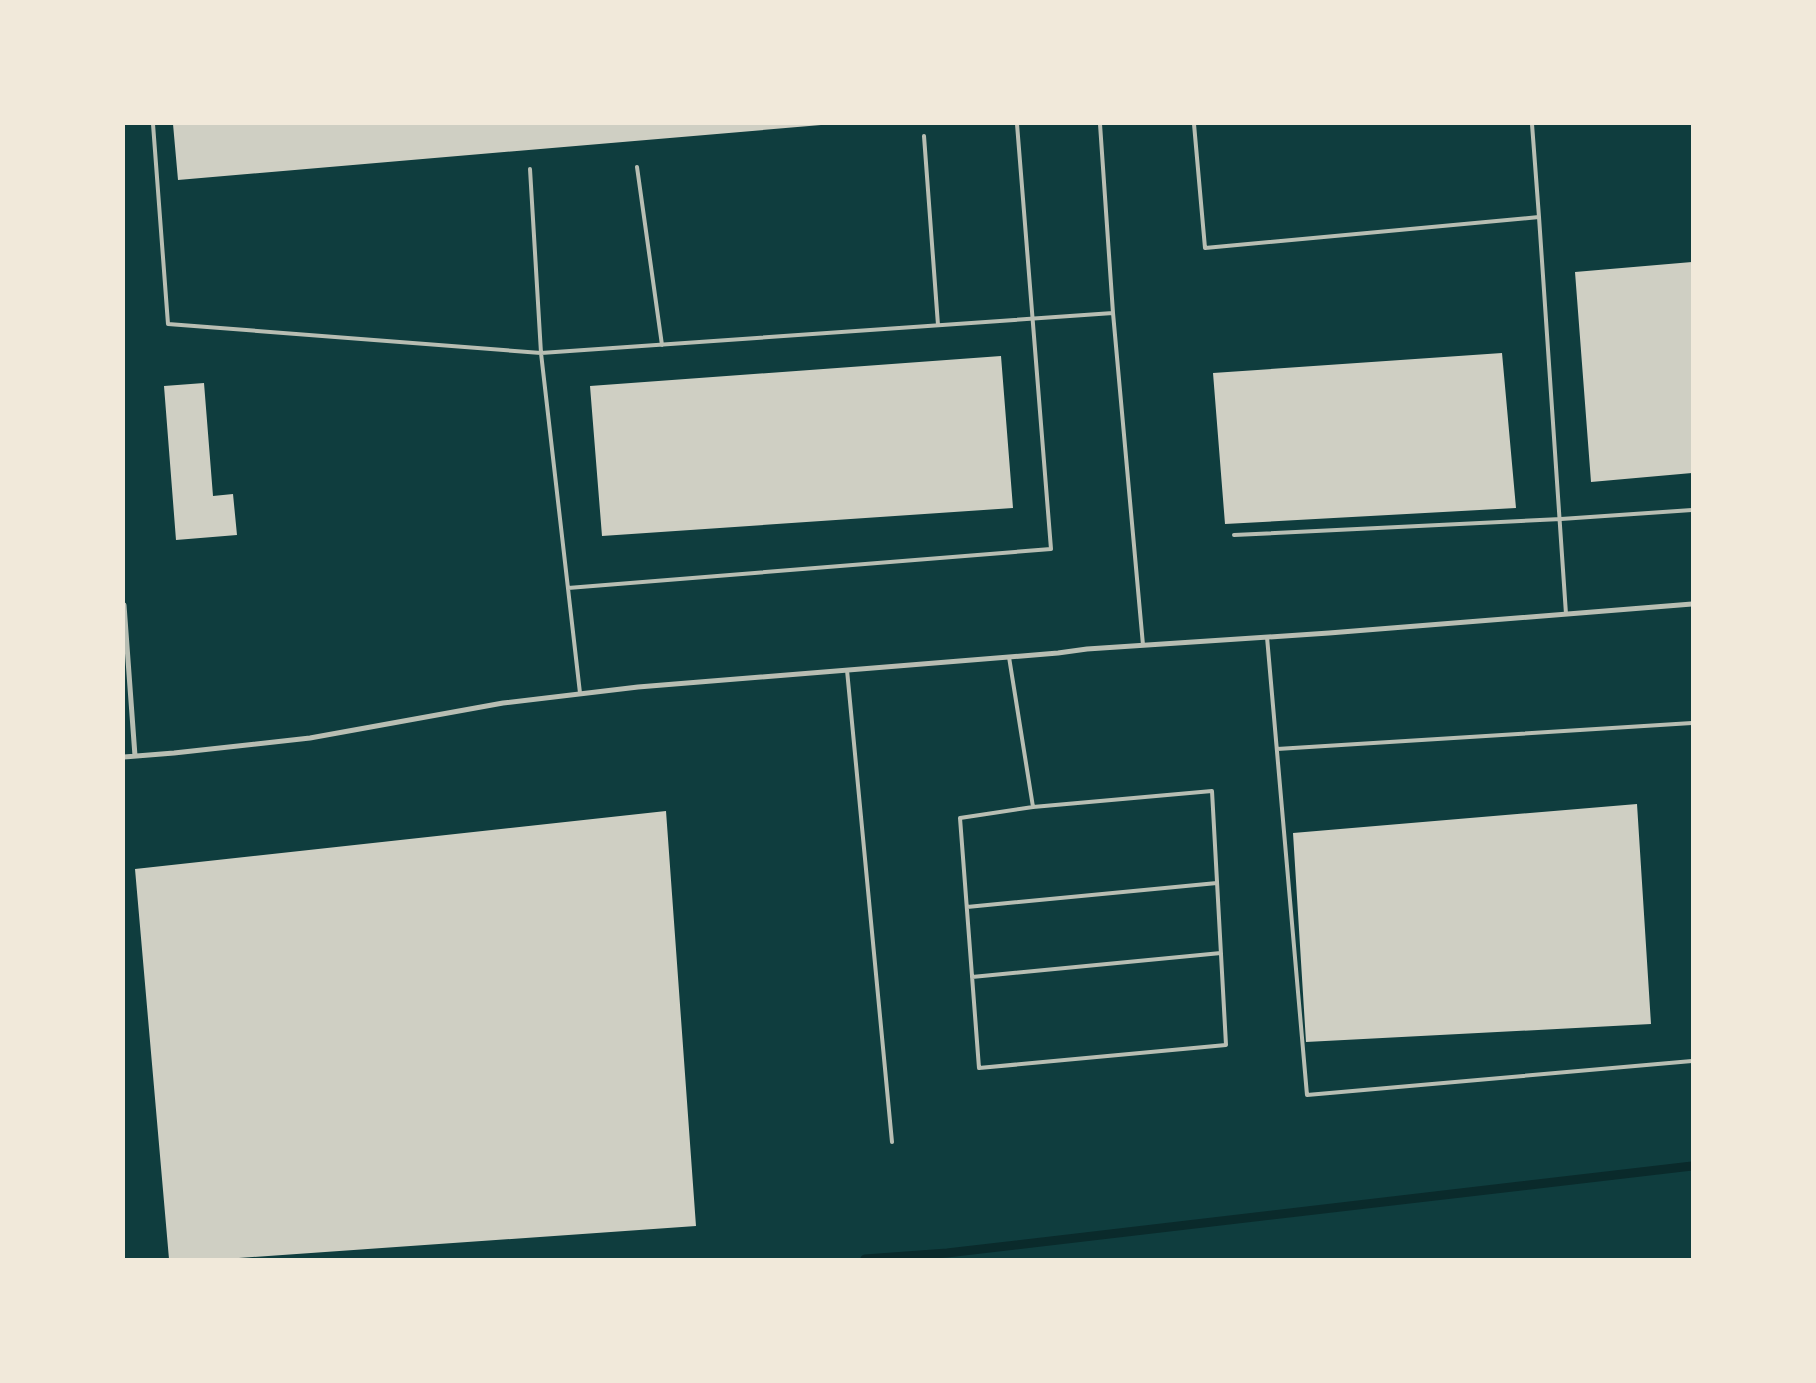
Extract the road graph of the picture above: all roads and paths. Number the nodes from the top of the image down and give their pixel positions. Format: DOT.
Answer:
graph roads {
  1 [pos="153,124"];
  2 [pos="1017,124"];
  3 [pos="1100,124"];
  4 [pos="1194,124"];
  5 [pos="1532,124"];
  6 [pos="924,136"];
  7 [pos="637,167"];
  8 [pos="530,169"];
  9 [pos="1538,217"];
  10 [pos="1112,313"];
  11 [pos="1032,319"];
  12 [pos="938,325"];
  13 [pos="662,345"];
  14 [pos="541,353"];
  15 [pos="1692,510"];
  16 [pos="1560,519"];
  17 [pos="1234,535"];
  18 [pos="568,588"];
  19 [pos="1692,604"];
  20 [pos="124,605"];
  21 [pos="1566,614"];
  22 [pos="1267,637"];
  23 [pos="1143,645"];
  24 [pos="1009,657"];
  25 [pos="847,670"];
  26 [pos="580,694"];
  27 [pos="1692,723"];
  28 [pos="1277,749"];
  29 [pos="135,756"];
  30 [pos="124,757"];
  31 [pos="1033,807"];
  32 [pos="1217,883"];
  33 [pos="967,907"];
  34 [pos="1221,953"];
  35 [pos="972,977"];
  36 [pos="1692,1061"];
  37 [pos="892,1142"];
  1 -- 14 [label="lane"];
  2 -- 11 [label="lane"];
  3 -- 10 [label="lane"];
  4 -- 9 [label="lane"];
  5 -- 9 [label="lane"];
  6 -- 12 [label="lane"];
  7 -- 13 [label="lane"];
  8 -- 14 [label="lane"];
  9 -- 16 [label="lane"];
  10 -- 11 [label="lane"];
  10 -- 23 [label="lane"];
  11 -- 12 [label="lane"];
  11 -- 18 [label="lane"];
  12 -- 13 [label="lane"];
  13 -- 14 [label="lane"];
  14 -- 18 [label="lane"];
  15 -- 16 [label="lane"];
  16 -- 17 [label="lane"];
  16 -- 21 [label="lane"];
  18 -- 26 [label="lane"];
  19 -- 21 [label="street"];
  20 -- 29 [label="street"];
  21 -- 22 [label="street"];
  22 -- 23 [label="street"];
  22 -- 28 [label="lane"];
  23 -- 24 [label="street"];
  24 -- 25 [label="street"];
  24 -- 31 [label="lane"];
  25 -- 26 [label="street"];
  25 -- 37 [label="lane"];
  26 -- 29 [label="street"];
  27 -- 28 [label="lane"];
  28 -- 36 [label="lane"];
  29 -- 30 [label="street"];
  31 -- 32 [label="lane"];
  31 -- 33 [label="lane"];
  32 -- 33 [label="lane"];
  32 -- 34 [label="lane"];
  33 -- 35 [label="lane"];
  34 -- 35 [label="lane"];
  34 -- 35 [label="lane"];
}
